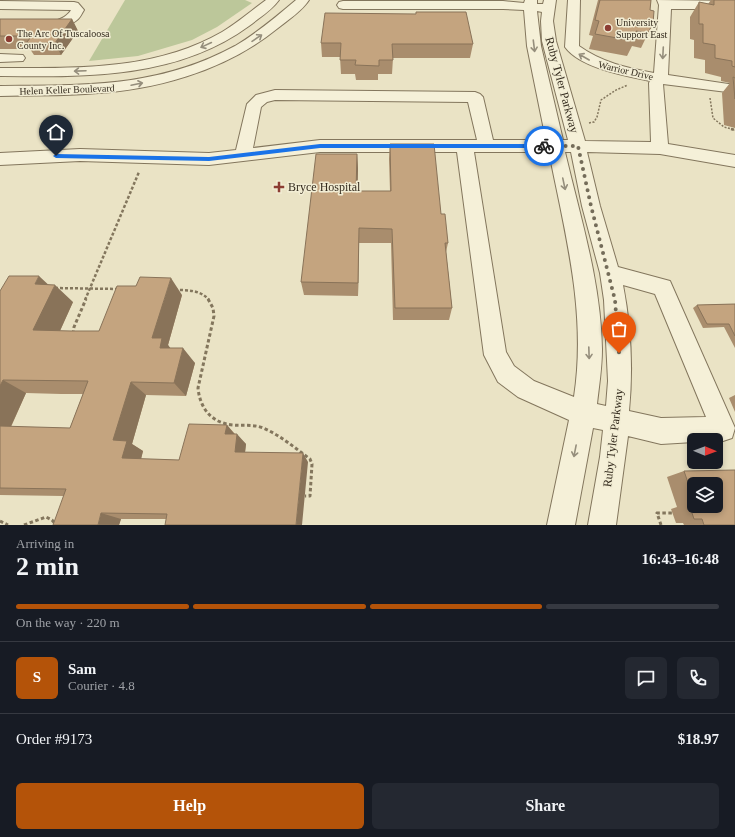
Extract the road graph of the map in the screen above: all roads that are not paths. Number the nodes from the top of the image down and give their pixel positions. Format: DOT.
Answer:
graph roads {
  1 [pos="273,0"];
  2 [pos="303,0"];
  3 [pos="574,0"];
  4 [pos="527,2"];
  5 [pos="664,2"];
  6 [pos="550,4"];
  7 [pos="0,5"];
  8 [pos="343,5"];
  9 [pos="735,5"];
  10 [pos="0,25"];
  11 [pos="0,58"];
  12 [pos="18,58"];
  13 [pos="0,72"];
  14 [pos="661,78"];
  15 [pos="735,89"];
  16 [pos="0,91"];
  17 [pos="465,146"];
  18 [pos="486,146"];
  19 [pos="556,146"];
  20 [pos="578,146"];
  21 [pos="660,148"];
  22 [pos="243,156"];
  23 [pos="0,159"];
  24 [pos="735,161"];
  25 [pos="610,273"];
  26 [pos="583,413"];
  27 [pos="617,421"];
  28 [pos="561,525"];
  29 [pos="602,525"];
  1 -- 13 [label="street, Helen Keller Boulevard, one-way"];
  16 -- 2 [label="street, Helen Keller Boulevard, one-way"];
  14 -- 3 [label="street, Warrior Drive, one-way"];
  4 -- 6 [label="street"];
  4 -- 8 [label="street"];
  4 -- 19 [label="street, Ruby Tyler Parkway, one-way"];
  5 -- 9 [label="street"];
  5 -- 14 [label="street, one-way"];
  6 -- 20 [label="street, Ruby Tyler Parkway"];
  7 -- 10 [label="street"];
  11 -- 12 [label="street"];
  14 -- 15 [label="street, Warrior Drive"];
  14 -- 21 [label="street"];
  17 -- 18 [label="street"];
  17 -- 22 [label="street"];
  17 -- 26 [label="street"];
  18 -- 19 [label="street"];
  18 -- 22 [label="street"];
  19 -- 20 [label="street"];
  19 -- 26 [label="street, Ruby Tyler Parkway, one-way"];
  20 -- 21 [label="street"];
  20 -- 25 [label="street, Ruby Tyler Parkway"];
  21 -- 24 [label="street"];
  22 -- 23 [label="street"];
  25 -- 27 [label="street, Ruby Tyler Parkway"];
  25 -- 27 [label="street"];
  26 -- 27 [label="street"];
  26 -- 28 [label="street, Ruby Tyler Parkway, one-way"];
  27 -- 29 [label="street, Ruby Tyler Parkway"];
}
